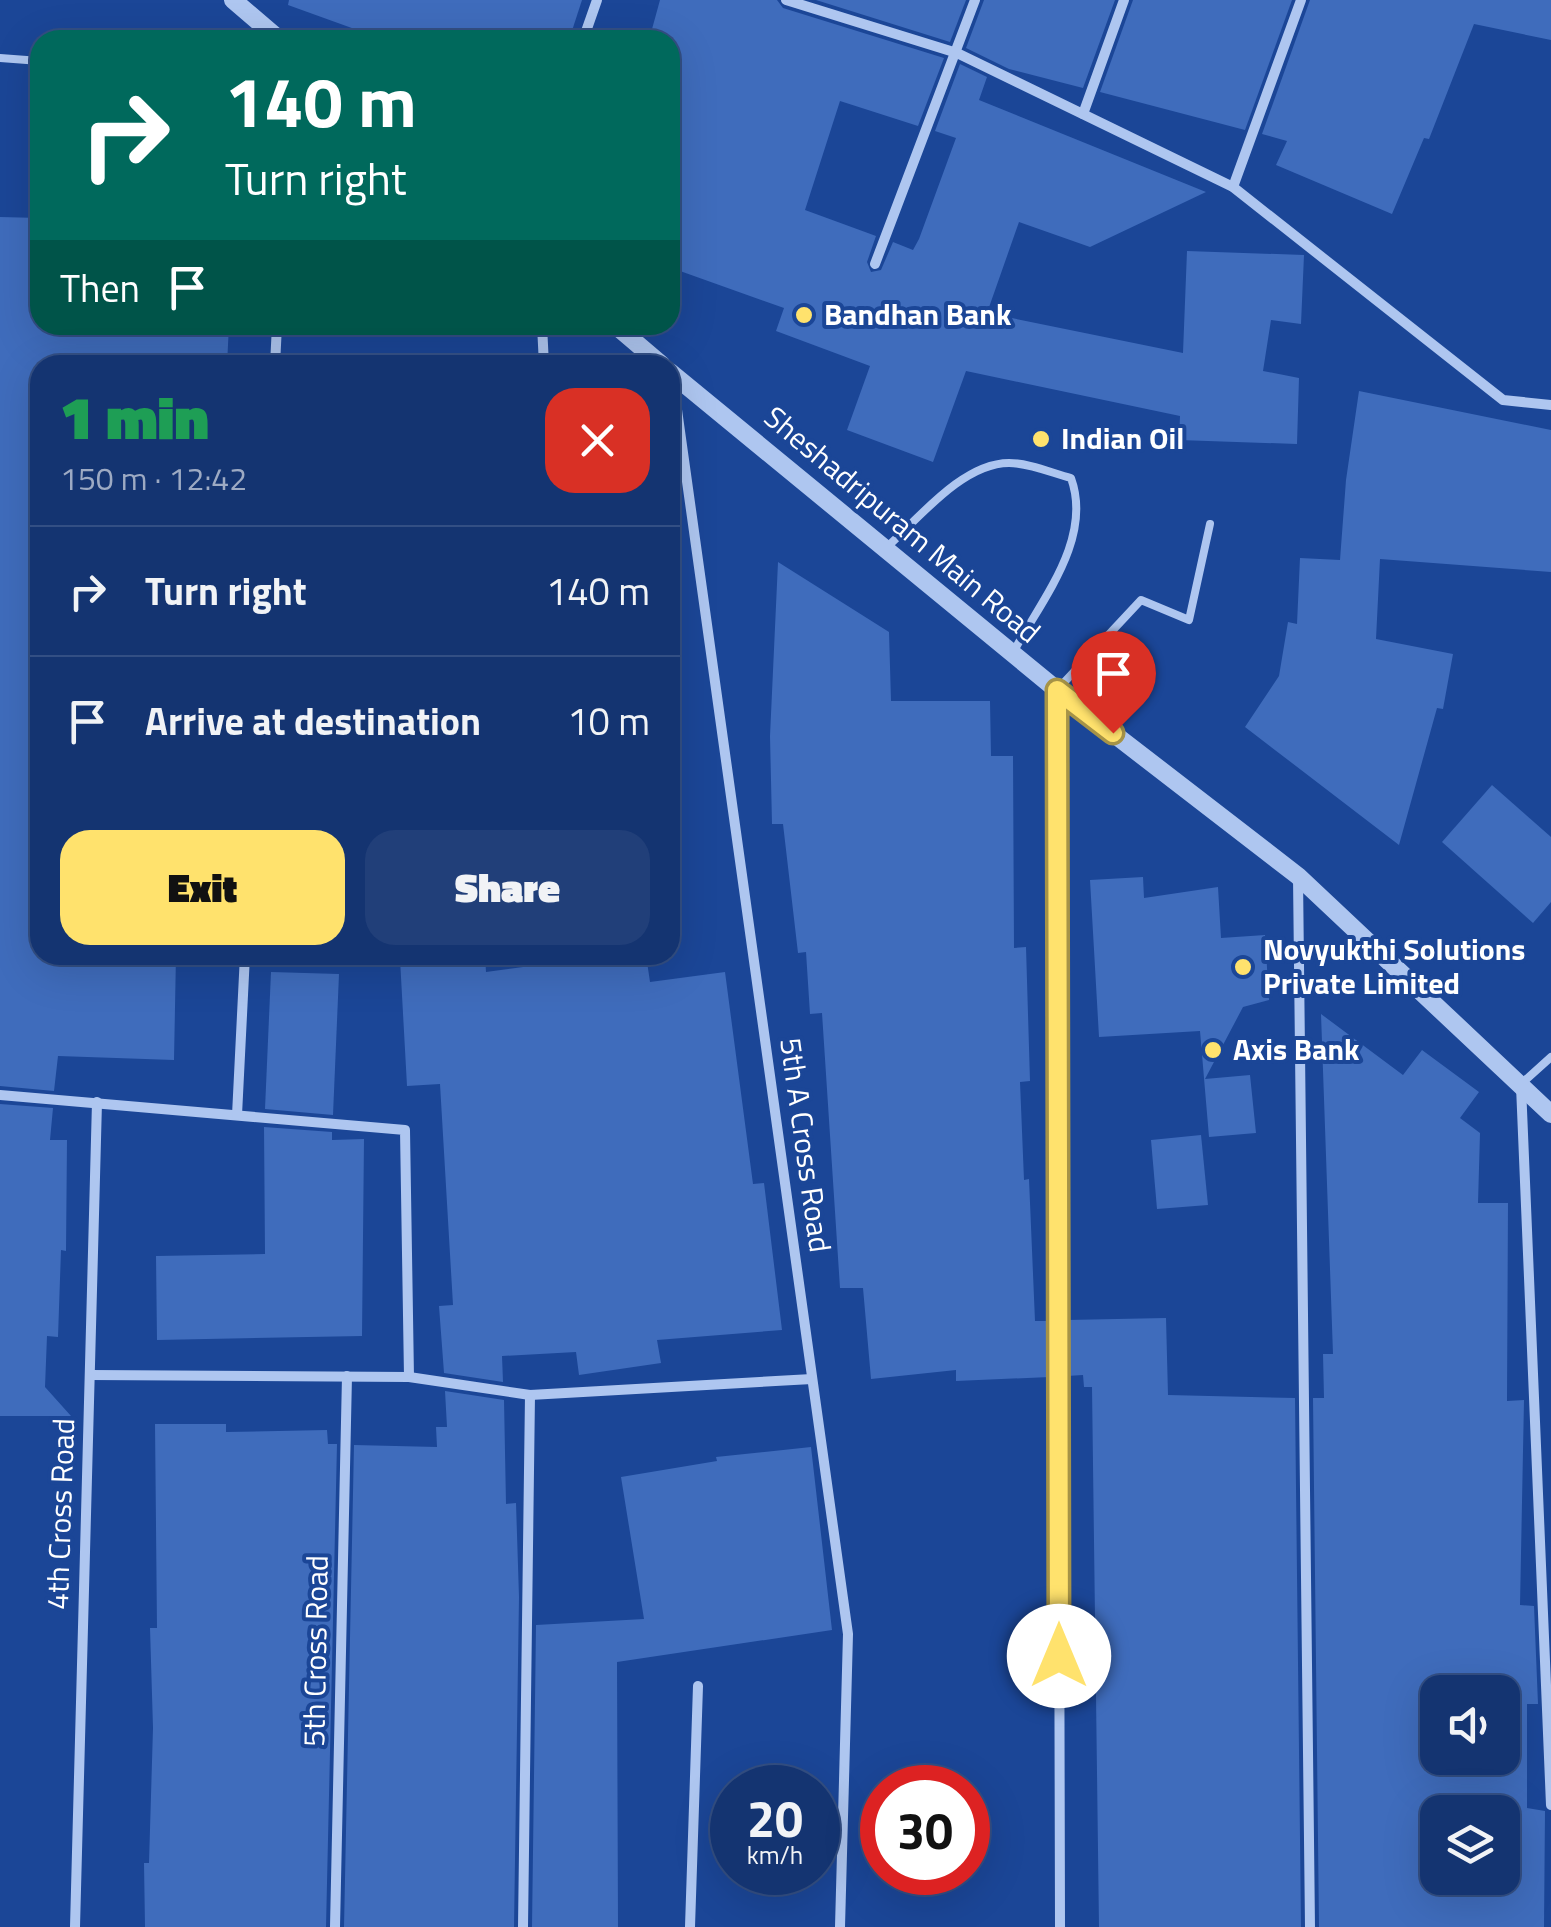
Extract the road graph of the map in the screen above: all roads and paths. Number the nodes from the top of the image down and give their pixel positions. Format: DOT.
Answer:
graph roads {
  1 [pos="598,0"];
  2 [pos="786,0"];
  3 [pos="975,0"];
  4 [pos="1124,0"];
  5 [pos="1302,0"];
  6 [pos="241,3"];
  7 [pos="269,30"];
  8 [pos="587,30"];
  9 [pos="957,53"];
  10 [pos="0,58"];
  11 [pos="30,60"];
  12 [pos="1082,114"];
  13 [pos="1234,186"];
  14 [pos="875,264"];
  15 [pos="627,335"];
  16 [pos="650,355"];
  17 [pos="680,380"];
  18 [pos="1551,405"];
  19 [pos="680,454"];
  20 [pos="1210,524"];
  21 [pos="887,547"];
  22 [pos="1013,652"];
  23 [pos="1057,690"];
  24 [pos="1298,876"];
  25 [pos="245,965"];
  26 [pos="1551,1057"];
  27 [pos="1521,1085"];
  28 [pos="0,1095"];
  29 [pos="96,1102"];
  30 [pos="1551,1114"];
  31 [pos="237,1115"];
  32 [pos="90,1375"];
  33 [pos="348,1376"];
  34 [pos="408,1377"];
  35 [pos="812,1379"];
  36 [pos="530,1395"];
  37 [pos="698,1686"];
  38 [pos="1551,1805"];
  39 [pos="75,1927"];
  40 [pos="335,1927"];
  41 [pos="523,1927"];
  42 [pos="690,1927"];
  43 [pos="840,1927"];
  44 [pos="1060,1927"];
  45 [pos="1310,1927"];
  1 -- 8 [label="street"];
  2 -- 9 [label="street"];
  3 -- 9 [label="street"];
  4 -- 12 [label="street"];
  5 -- 13 [label="street"];
  6 -- 7 [label="street"];
  9 -- 12 [label="street"];
  9 -- 14 [label="street"];
  10 -- 11 [label="lane"];
  12 -- 13 [label="street"];
  13 -- 18 [label="street"];
  15 -- 16 [label="street, Sheshadripuram Main Road"];
  17 -- 21 [label="street, Sheshadripuram Main Road"];
  19 -- 35 [label="street, 5th A Cross Road"];
  20 -- 23 [label="lane"];
  21 -- 22 [label="street, Sheshadripuram Main Road"];
  21 -- 22 [label="lane"];
  22 -- 23 [label="street, Sheshadripuram Main Road"];
  23 -- 24 [label="street, Sheshadripuram Main Road"];
  23 -- 44 [label="street"];
  24 -- 27 [label="street, Sheshadripuram Main Road"];
  24 -- 45 [label="street"];
  25 -- 31 [label="street"];
  26 -- 27 [label="lane"];
  27 -- 30 [label="street, Sheshadripuram Main Road"];
  27 -- 38 [label="street"];
  28 -- 29 [label="street"];
  29 -- 31 [label="street"];
  29 -- 32 [label="street, 4th Cross Road"];
  31 -- 34 [label="street"];
  32 -- 33 [label="street"];
  32 -- 39 [label="street, 4th Cross Road"];
  33 -- 34 [label="street"];
  33 -- 40 [label="street, 5th Cross Road"];
  34 -- 36 [label="street"];
  35 -- 36 [label="street"];
  35 -- 43 [label="street, 5th A Cross Road"];
  36 -- 41 [label="street"];
  37 -- 42 [label="street"];
}
